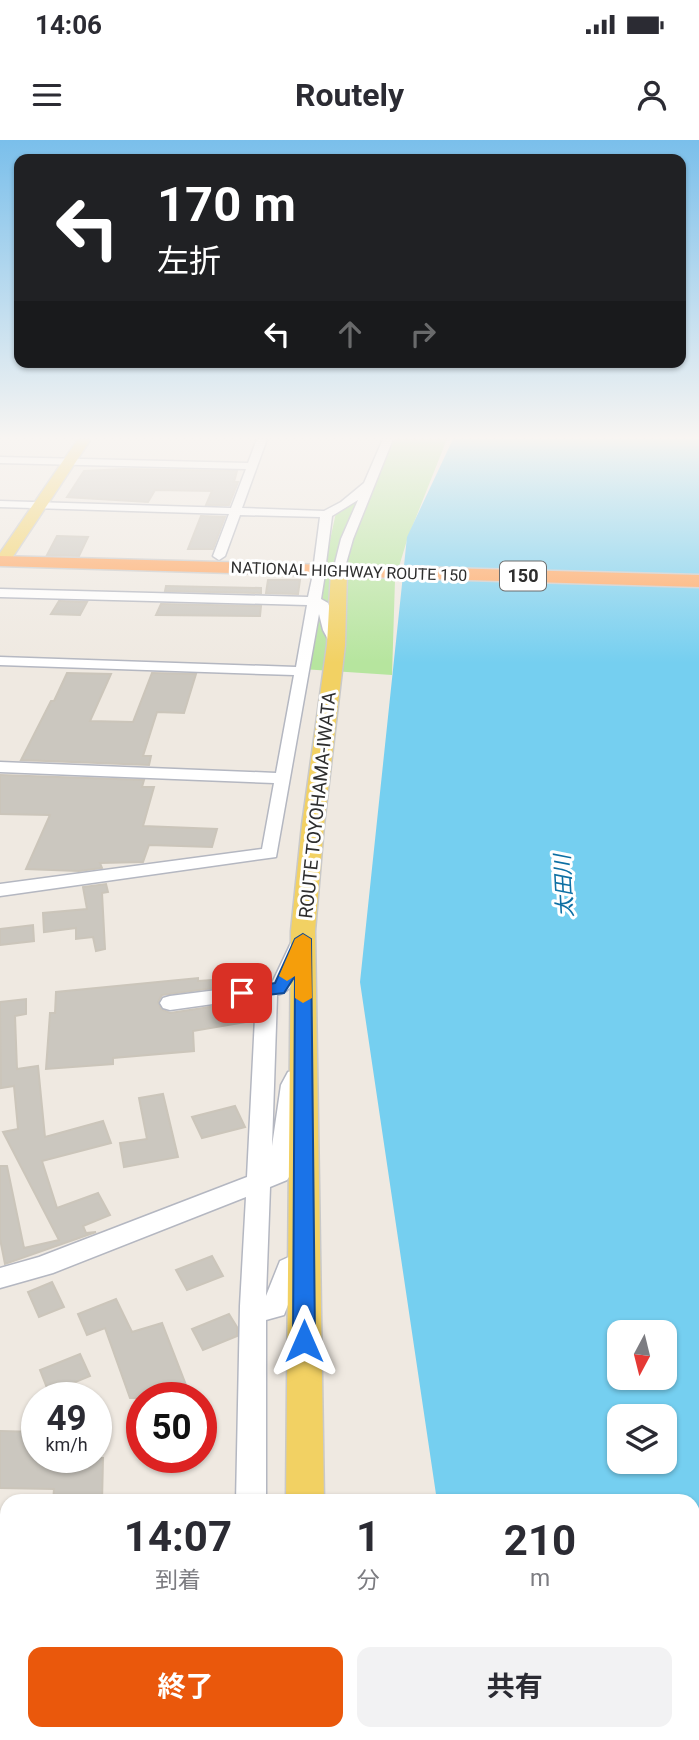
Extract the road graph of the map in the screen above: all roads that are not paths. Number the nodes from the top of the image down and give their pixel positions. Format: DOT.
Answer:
graph roads {
  1 [pos="33,514"];
  2 [pos="235,514"];
  3 [pos="311,514"];
  4 [pos="326,514"];
  5 [pos="357,514"];
  6 [pos="219,556"];
  7 [pos="1,562"];
  8 [pos="331,570"];
  9 [pos="699,581"];
  10 [pos="0,593"];
  11 [pos="314,601"];
  12 [pos="335,640"];
  13 [pos="0,661"];
  14 [pos="302,671"];
  15 [pos="0,767"];
  16 [pos="283,778"];
  17 [pos="0,890"];
  18 [pos="303,939"];
  19 [pos="267,990"];
  20 [pos="170,1003"];
  21 [pos="304,1063"];
  22 [pos="261,1182"];
  23 [pos="304,1260"];
  24 [pos="0,1278"];
  25 [pos="253,1306"];
  26 [pos="251,1494"];
  27 [pos="305,1494"];
  1 -- 7 [label="main road"];
  2 -- 6 [label="street"];
  3 -- 4 [label="street"];
  4 -- 8 [label="street"];
  5 -- 8 [label="street"];
  7 -- 8 [label="highway, NATIONAL HIGHWAY ROUTE 150 / 150"];
  8 -- 9 [label="highway, NATIONAL HIGHWAY ROUTE 150 / 150"];
  8 -- 11 [label="street"];
  8 -- 12 [label="main road, ROUTE TOYOHAMA-IWATA"];
  10 -- 11 [label="street"];
  11 -- 12 [label="street"];
  11 -- 14 [label="street"];
  12 -- 18 [label="main road, ROUTE TOYOHAMA-IWATA"];
  13 -- 14 [label="street"];
  14 -- 16 [label="street"];
  15 -- 16 [label="street"];
  16 -- 17 [label="street"];
  18 -- 19 [label="street"];
  18 -- 21 [label="main road, ROUTE TOYOHAMA-IWATA"];
  19 -- 20 [label="street"];
  19 -- 22 [label="street"];
  21 -- 22 [label="street"];
  21 -- 23 [label="main road, ROUTE TOYOHAMA-IWATA"];
  22 -- 24 [label="street"];
  22 -- 25 [label="street"];
  23 -- 25 [label="street"];
  23 -- 27 [label="main road, ROUTE TOYOHAMA-IWATA"];
  25 -- 26 [label="street"];
}
